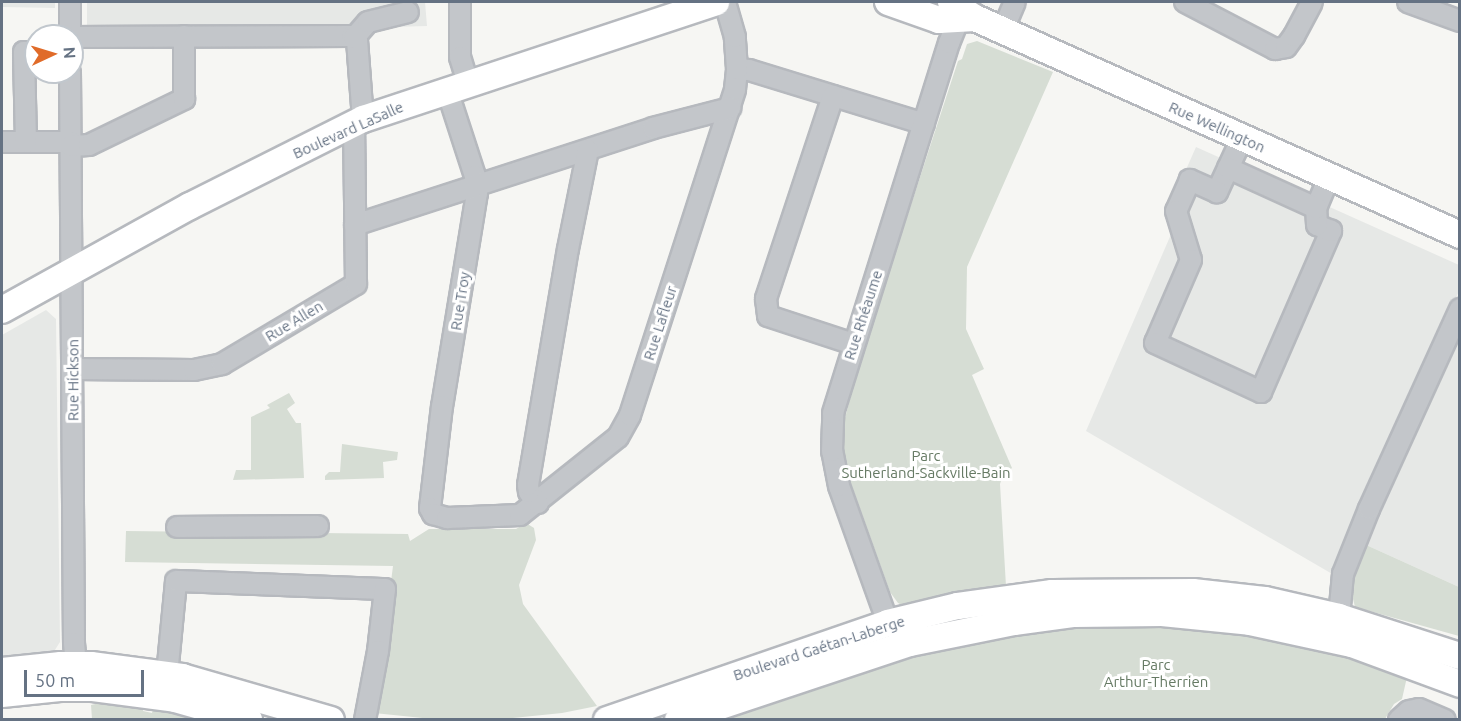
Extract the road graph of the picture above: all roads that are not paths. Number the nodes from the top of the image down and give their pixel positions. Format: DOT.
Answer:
graph roads {
  1 [pos="70,2"];
  2 [pos="460,2"];
  3 [pos="716,2"];
  4 [pos="725,2"];
  5 [pos="888,2"];
  6 [pos="1015,2"];
  7 [pos="1185,2"];
  8 [pos="1312,2"];
  9 [pos="1408,2"];
  10 [pos="408,12"];
  11 [pos="962,12"];
  12 [pos="1460,21"];
  13 [pos="71,24"];
  14 [pos="1003,30"];
  15 [pos="84,36"];
  16 [pos="184,36"];
  17 [pos="354,38"];
  18 [pos="737,69"];
  19 [pos="25,84"];
  20 [pos="70,84"];
  21 [pos="458,87"];
  22 [pos="833,96"];
  23 [pos="730,108"];
  24 [pos="358,121"];
  25 [pos="924,124"];
  26 [pos="1242,138"];
  27 [pos="2,142"];
  28 [pos="26,142"];
  29 [pos="71,144"];
  30 [pos="588,150"];
  31 [pos="1228,168"];
  32 [pos="1329,177"];
  33 [pos="477,185"];
  34 [pos="1316,208"];
  35 [pos="356,225"];
  36 [pos="1460,235"];
  37 [pos="72,269"];
  38 [pos="1460,309"];
  39 [pos="2,310"];
  40 [pos="853,344"];
  41 [pos="73,369"];
  42 [pos="538,503"];
  43 [pos="434,514"];
  44 [pos="318,526"];
  45 [pos="177,527"];
  46 [pos="888,623"];
  47 [pos="1350,628"];
  48 [pos="1460,656"];
  49 [pos="167,675"];
  50 [pos="77,676"];
  51 [pos="3,682"];
  52 [pos="1460,684"];
  53 [pos="249,720"];
  54 [pos="331,720"];
  55 [pos="365,720"];
  56 [pos="607,720"];
  57 [pos="678,720"];
  58 [pos="1399,720"];
  59 [pos="1445,720"];
  1 -- 13 [label="street"];
  2 -- 21 [label="street, Rue Troy"];
  3 -- 21 [label="main road, Boulevard LaSalle"];
  4 -- 18 [label="street, Rue Lafleur"];
  5 -- 11 [label="main road, Rue Wellington"];
  6 -- 14 [label="street"];
  7 -- 8 [label="street"];
  9 -- 12 [label="street"];
  10 -- 17 [label="street"];
  11 -- 14 [label="main road, Rue Wellington"];
  11 -- 25 [label="street, Rue Rhéaume"];
  14 -- 26 [label="main road, Rue Wellington"];
  15 -- 16 [label="street"];
  16 -- 17 [label="street"];
  16 -- 29 [label="street"];
  17 -- 24 [label="street, Rue Allen"];
  18 -- 22 [label="street"];
  18 -- 23 [label="street, Rue Lafleur"];
  19 -- 28 [label="street"];
  20 -- 29 [label="street, Rue Hickson"];
  21 -- 24 [label="main road, Boulevard LaSalle"];
  21 -- 33 [label="street, Rue Troy"];
  22 -- 25 [label="street"];
  22 -- 40 [label="street"];
  23 -- 30 [label="street"];
  23 -- 42 [label="street, Rue Lafleur"];
  24 -- 35 [label="street, Rue Allen"];
  24 -- 37 [label="main road, Boulevard LaSalle"];
  25 -- 40 [label="street, Rue Rhéaume"];
  26 -- 31 [label="street"];
  26 -- 32 [label="main road, Rue Wellington"];
  27 -- 28 [label="street"];
  28 -- 29 [label="street"];
  29 -- 37 [label="street, Rue Hickson"];
  30 -- 33 [label="street"];
  30 -- 42 [label="street"];
  31 -- 34 [label="street"];
  31 -- 34 [label="street"];
  32 -- 34 [label="street"];
  32 -- 36 [label="main road, Rue Wellington"];
  33 -- 35 [label="street"];
  33 -- 43 [label="street, Rue Troy"];
  35 -- 41 [label="street, Rue Allen"];
  37 -- 39 [label="main road, Boulevard LaSalle"];
  37 -- 41 [label="street, Rue Hickson"];
  38 -- 47 [label="street"];
  40 -- 46 [label="street, Rue Rhéaume"];
  41 -- 50 [label="street, Rue Hickson"];
  42 -- 43 [label="street, Rue Lafleur"];
  44 -- 45 [label="street"];
  46 -- 47 [label="main road, Boulevard Gaétan-Laberge"];
  46 -- 56 [label="main road, Boulevard Gaétan-Laberge"];
  47 -- 48 [label="main road, Boulevard Gaétan-Laberge"];
  47 -- 52 [label="main road, Boulevard Gaétan-Laberge"];
  47 -- 57 [label="main road, Boulevard Gaétan-Laberge"];
  49 -- 50 [label="main road"];
  49 -- 54 [label="main road"];
  49 -- 55 [label="street"];
  50 -- 51 [label="main road"];
  50 -- 53 [label="main road"];
  58 -- 59 [label="street"];
}
